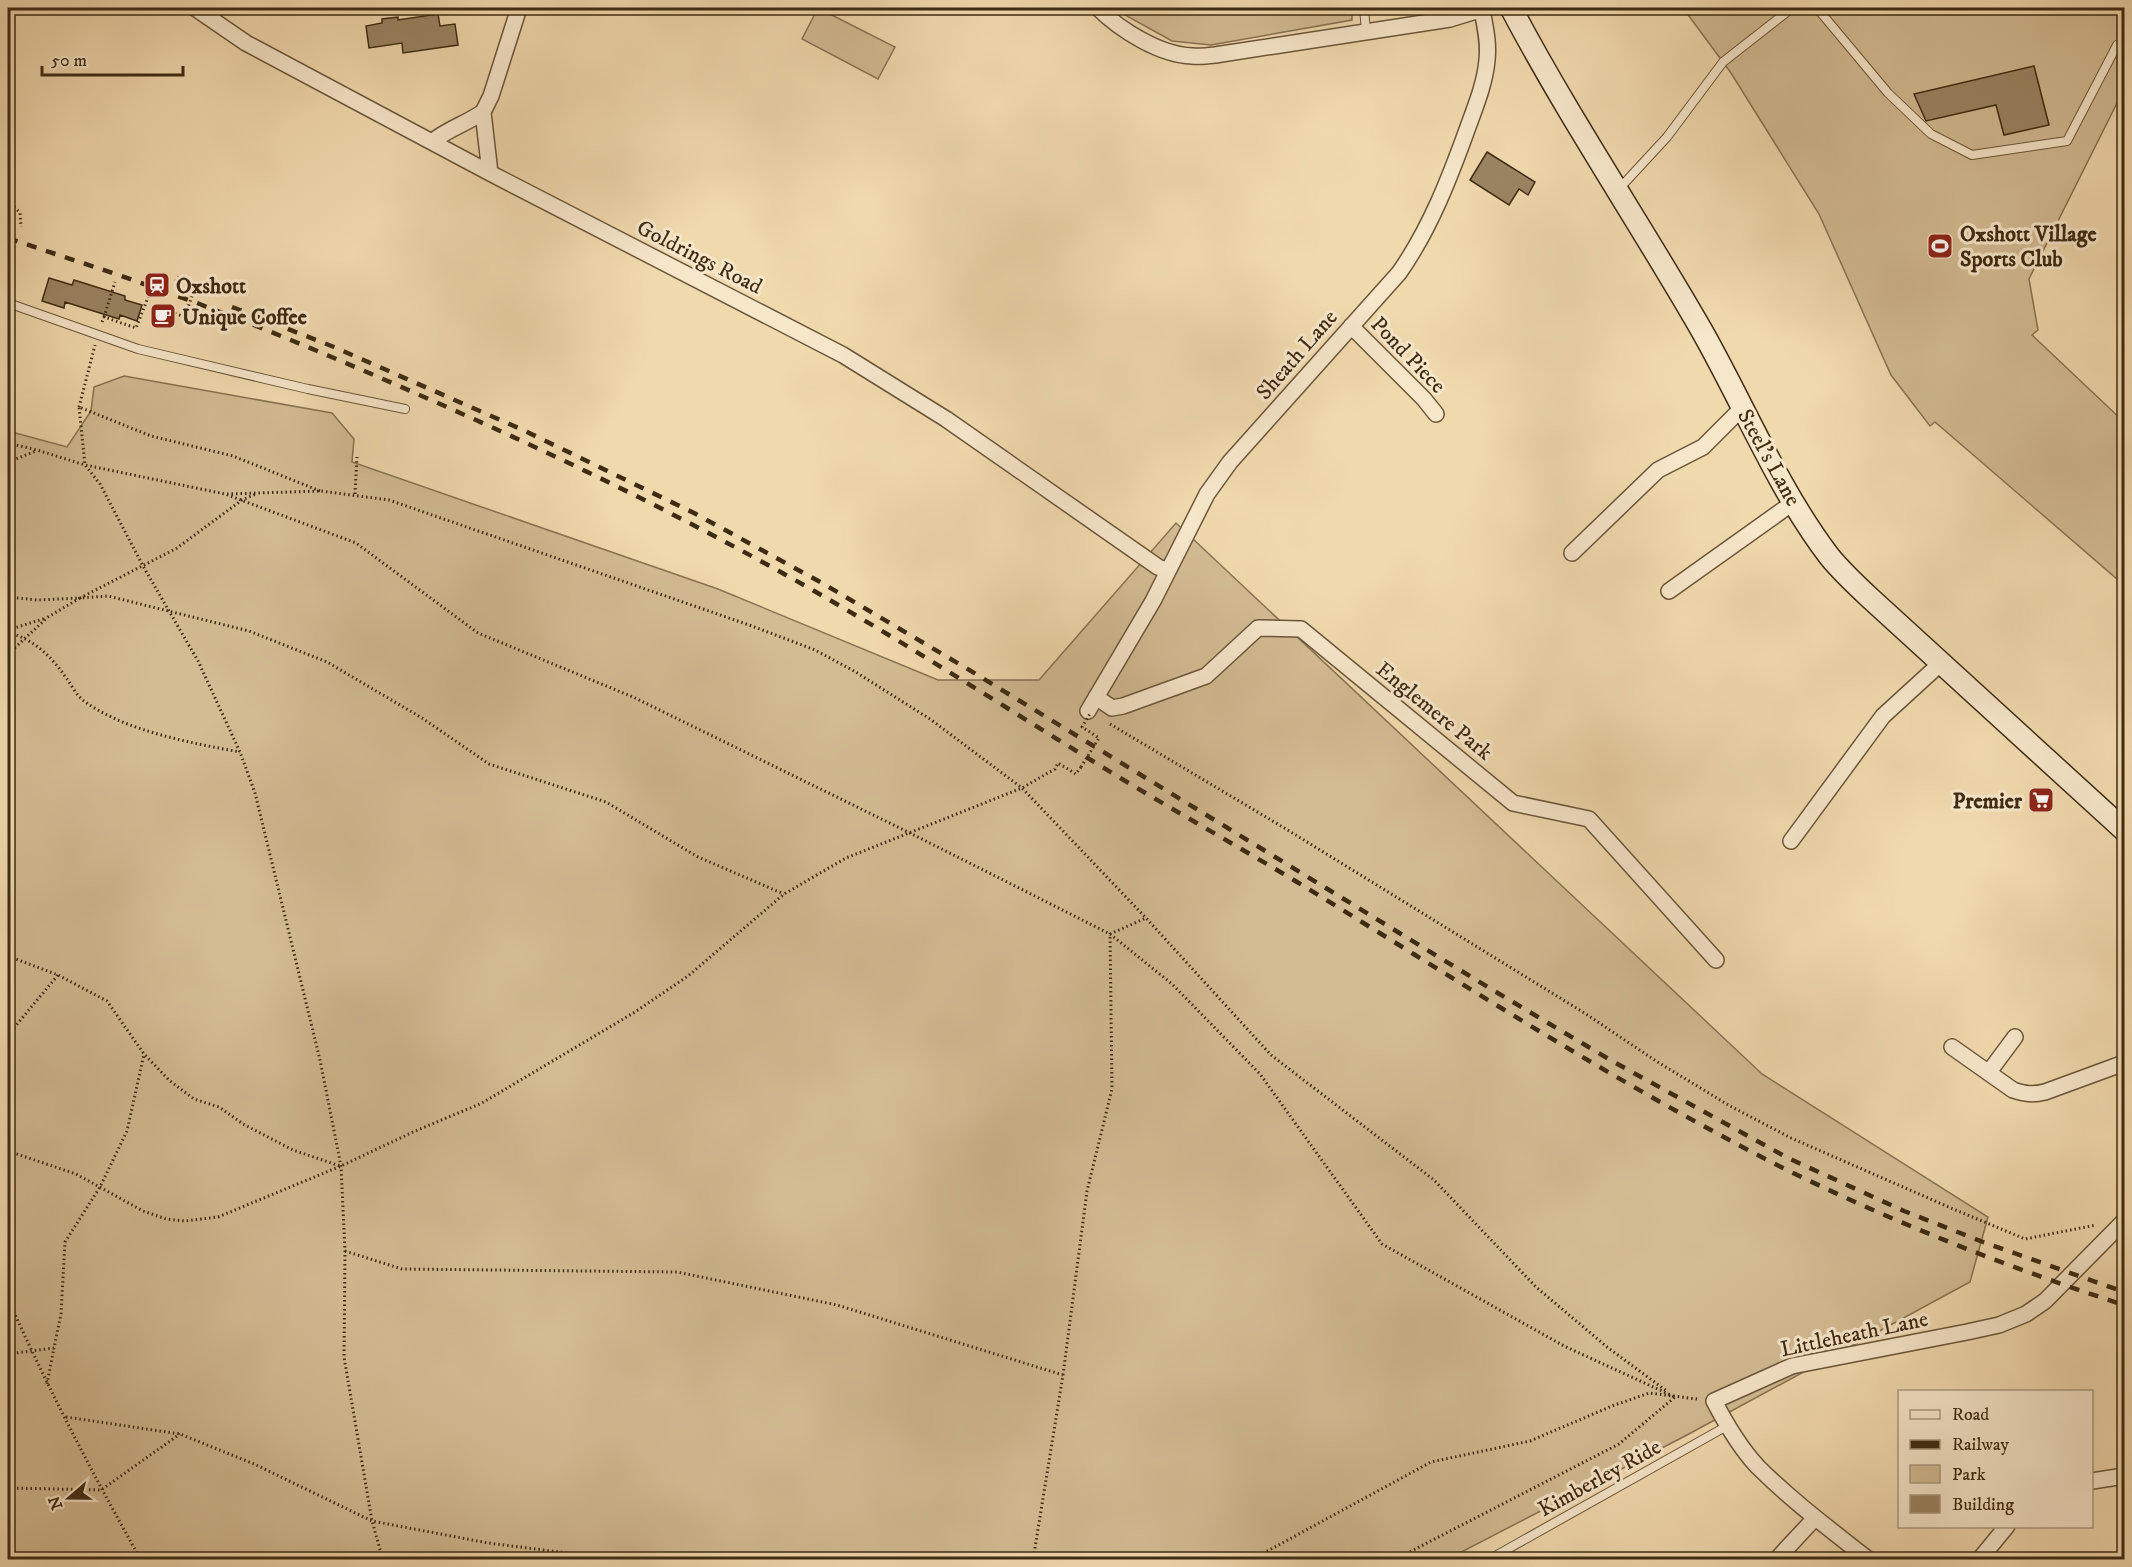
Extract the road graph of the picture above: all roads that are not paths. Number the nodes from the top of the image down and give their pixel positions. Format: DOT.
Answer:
graph roads {
  1 [pos="195,8"];
  2 [pos="519,8"];
  3 [pos="1098,8"];
  4 [pos="1364,8"];
  5 [pos="1511,8"];
  6 [pos="1791,8"];
  7 [pos="1817,8"];
  8 [pos="1484,9"];
  9 [pos="1366,32"];
  10 [pos="2117,45"];
  11 [pos="483,112"];
  12 [pos="432,142"];
  13 [pos="490,173"];
  14 [pos="1617,191"];
  15 [pos="8,303"];
  16 [pos="1351,326"];
  17 [pos="1742,408"];
  18 [pos="405,409"];
  19 [pos="1436,414"];
  20 [pos="1794,502"];
  21 [pos="1572,553"];
  22 [pos="1168,571"];
  23 [pos="1669,591"];
  24 [pos="1941,663"];
  25 [pos="1093,709"];
  26 [pos="2124,830"];
  27 [pos="1791,841"];
  28 [pos="1716,960"];
  29 [pos="2014,1037"];
  30 [pos="1952,1047"];
  31 [pos="2124,1063"];
  32 [pos="1989,1072"];
  33 [pos="2124,1221"];
  34 [pos="1727,1426"];
  35 [pos="2124,1476"];
  36 [pos="2093,1481"];
  37 [pos="1815,1518"];
  38 [pos="2006,1528"];
  39 [pos="1488,1560"];
  40 [pos="1776,1560"];
  41 [pos="1869,1560"];
  42 [pos="1979,1560"];
  1 -- 12 [label="street, Goldrings Road"];
  2 -- 11 [label="street"];
  3 -- 9 [label="street"];
  4 -- 9 [label="lane"];
  5 -- 14 [label="street, Steel's Lane"];
  6 -- 14 [label="lane"];
  7 -- 10 [label="lane"];
  8 -- 9 [label="street"];
  8 -- 16 [label="street, Sheath Lane"];
  11 -- 12 [label="street"];
  11 -- 13 [label="street"];
  12 -- 13 [label="street, Goldrings Road"];
  13 -- 22 [label="street, Goldrings Road"];
  14 -- 17 [label="street, Steel's Lane"];
  15 -- 18 [label="lane"];
  16 -- 19 [label="street, Pond Piece"];
  16 -- 22 [label="street, Sheath Lane"];
  17 -- 20 [label="street, Steel's Lane"];
  17 -- 21 [label="street"];
  20 -- 23 [label="street"];
  20 -- 24 [label="street, Steel's Lane"];
  22 -- 25 [label="street, Sheath Lane"];
  24 -- 26 [label="street, Steel's Lane"];
  24 -- 27 [label="street"];
  25 -- 28 [label="street, Englemere Park"];
  29 -- 32 [label="street"];
  30 -- 32 [label="street"];
  31 -- 32 [label="street"];
  33 -- 34 [label="street, Littleheath Lane"];
  34 -- 37 [label="street"];
  34 -- 39 [label="lane, Kimberley Ride"];
  35 -- 36 [label="street"];
  37 -- 40 [label="street"];
  37 -- 41 [label="street"];
  38 -- 42 [label="street"];
}
